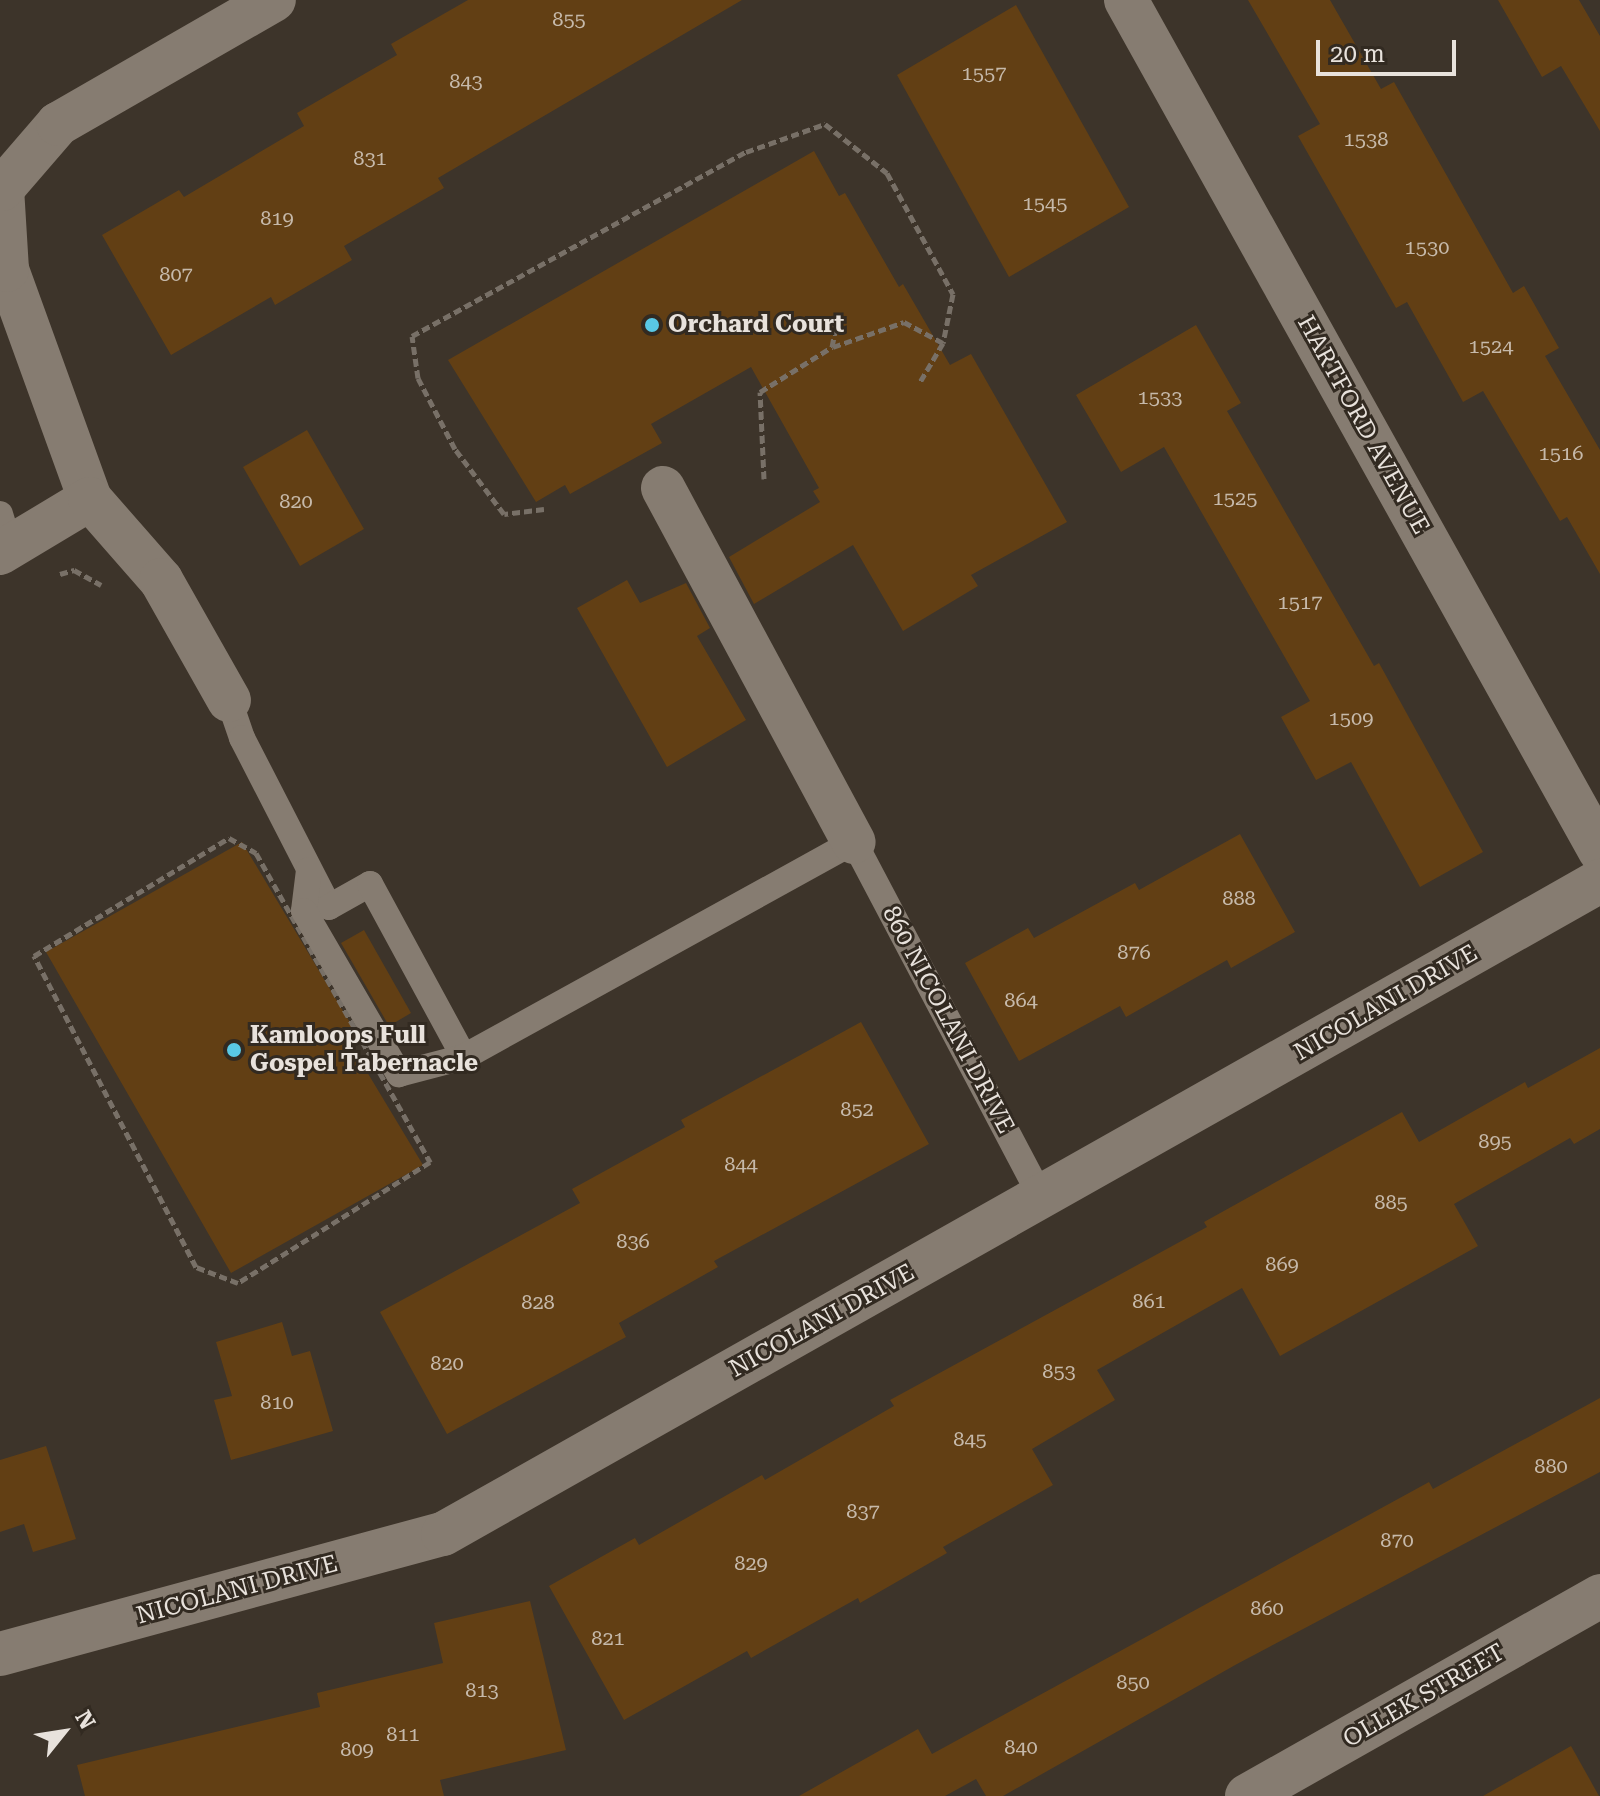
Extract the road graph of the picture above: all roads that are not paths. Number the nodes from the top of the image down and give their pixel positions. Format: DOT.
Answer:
graph roads {
  1 [pos="274,0"];
  2 [pos="1126,0"];
  3 [pos="663,488"];
  4 [pos="90,499"];
  5 [pos="3,538"];
  6 [pos="229,700"];
  7 [pos="854,842"];
  8 [pos="1600,851"];
  9 [pos="309,870"];
  10 [pos="1600,881"];
  11 [pos="464,1057"];
  12 [pos="1042,1198"];
  13 [pos="1600,1596"];
  14 [pos="0,1654"];
  15 [pos="1247,1796"];
  1 -- 4 [label="street"];
  2 -- 8 [label="street, HARTFORD AVENUE"];
  3 -- 7 [label="street"];
  4 -- 5 [label="street"];
  4 -- 6 [label="street"];
  6 -- 9 [label="lane"];
  7 -- 11 [label="lane"];
  7 -- 12 [label="lane, 860 NICOLANI DRIVE"];
  9 -- 11 [label="lane"];
  9 -- 11 [label="lane"];
  10 -- 12 [label="street, NICOLANI DRIVE"];
  12 -- 14 [label="street, NICOLANI DRIVE"];
  13 -- 15 [label="street, OLLEK STREET"];
}
